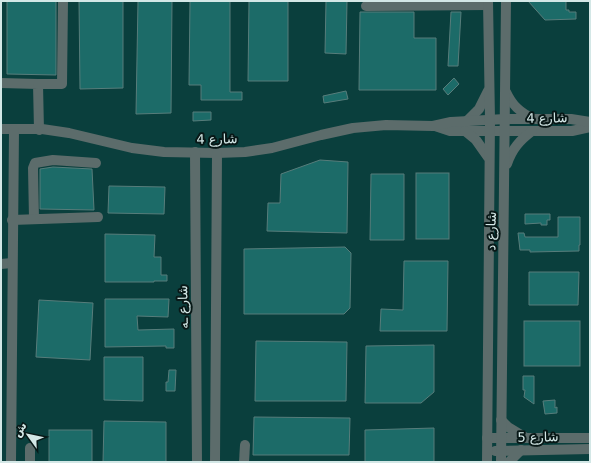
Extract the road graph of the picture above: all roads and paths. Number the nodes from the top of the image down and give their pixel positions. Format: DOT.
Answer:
graph roads {
  1 [pos="63,1"];
  2 [pos="506,1"];
  3 [pos="488,3"];
  4 [pos="366,6"];
  5 [pos="1,83"];
  6 [pos="38,84"];
  7 [pos="489,87"];
  8 [pos="506,90"];
  9 [pos="505,119"];
  10 [pos="535,119"];
  11 [pos="490,120"];
  12 [pos="590,122"];
  13 [pos="466,126"];
  14 [pos="590,127"];
  15 [pos="1,129"];
  16 [pos="14,130"];
  17 [pos="39,130"];
  18 [pos="489,131"];
  19 [pos="505,131"];
  20 [pos="532,131"];
  21 [pos="195,152"];
  22 [pos="218,153"];
  23 [pos="489,158"];
  24 [pos="96,163"];
  25 [pos="505,171"];
  26 [pos="98,217"];
  27 [pos="34,219"];
  28 [pos="12,220"];
  29 [pos="1,264"];
  30 [pos="12,269"];
  31 [pos="1,274"];
  32 [pos="216,416"];
  33 [pos="197,417"];
  34 [pos="501,420"];
  35 [pos="487,438"];
  36 [pos="501,438"];
  37 [pos="526,438"];
  38 [pos="590,438"];
  39 [pos="245,445"];
  40 [pos="30,448"];
  41 [pos="590,449"];
  42 [pos="522,450"];
  43 [pos="487,451"];
  44 [pos="501,451"];
  45 [pos="11,462"];
  46 [pos="30,462"];
  47 [pos="197,462"];
  48 [pos="215,462"];
  49 [pos="244,462"];
  50 [pos="486,462"];
  51 [pos="501,462"];
  52 [pos="510,462"];
  1 -- 6 [label="street"];
  2 -- 8 [label="street, شارع د"];
  3 -- 4 [label="street"];
  3 -- 7 [label="street, شارع د"];
  5 -- 6 [label="street"];
  6 -- 17 [label="street"];
  7 -- 11 [label="street, شارع د"];
  7 -- 13 [label="street"];
  8 -- 9 [label="street, شارع د"];
  8 -- 10 [label="street"];
  9 -- 10 [label="street, شارع 4"];
  9 -- 11 [label="street, شارع 4"];
  9 -- 19 [label="street, شارع د"];
  10 -- 12 [label="street, شارع 4"];
  11 -- 13 [label="street, شارع 4"];
  11 -- 18 [label="street, شارع د"];
  13 -- 18 [label="street, شارع 4"];
  13 -- 22 [label="street, شارع 4"];
  13 -- 23 [label="street"];
  14 -- 20 [label="street, شارع 4"];
  15 -- 16 [label="street, شارع 4"];
  16 -- 17 [label="street, شارع 4"];
  16 -- 28 [label="street"];
  17 -- 21 [label="street, شارع 4"];
  18 -- 19 [label="street, شارع 4"];
  18 -- 23 [label="street, شارع د"];
  19 -- 20 [label="street, شارع 4"];
  19 -- 25 [label="street, شارع د"];
  20 -- 25 [label="street"];
  21 -- 22 [label="street, شارع 4"];
  21 -- 33 [label="street, شارع ـه"];
  22 -- 32 [label="street"];
  23 -- 35 [label="street, شارع د"];
  24 -- 27 [label="street"];
  25 -- 34 [label="street, شارع د"];
  26 -- 27 [label="street"];
  27 -- 28 [label="street"];
  28 -- 30 [label="street"];
  29 -- 30 [label="street"];
  30 -- 31 [label="street"];
  30 -- 45 [label="street"];
  32 -- 33 [label="street"];
  32 -- 48 [label="street"];
  33 -- 47 [label="street, شارع ـه"];
  34 -- 36 [label="street, شارع د"];
  34 -- 37 [label="street"];
  35 -- 36 [label="street, شارع 5"];
  35 -- 43 [label="street, شارع د"];
  36 -- 37 [label="street, شارع 5"];
  36 -- 44 [label="street, شارع د"];
  37 -- 38 [label="street, شارع 5"];
  39 -- 49 [label="street"];
  40 -- 46 [label="street"];
  41 -- 42 [label="street, شارع 5"];
  42 -- 44 [label="street, شارع 5"];
  42 -- 52 [label="street"];
  43 -- 44 [label="street, شارع 5"];
  43 -- 50 [label="street, شارع د"];
  44 -- 51 [label="street, شارع د"];
}
